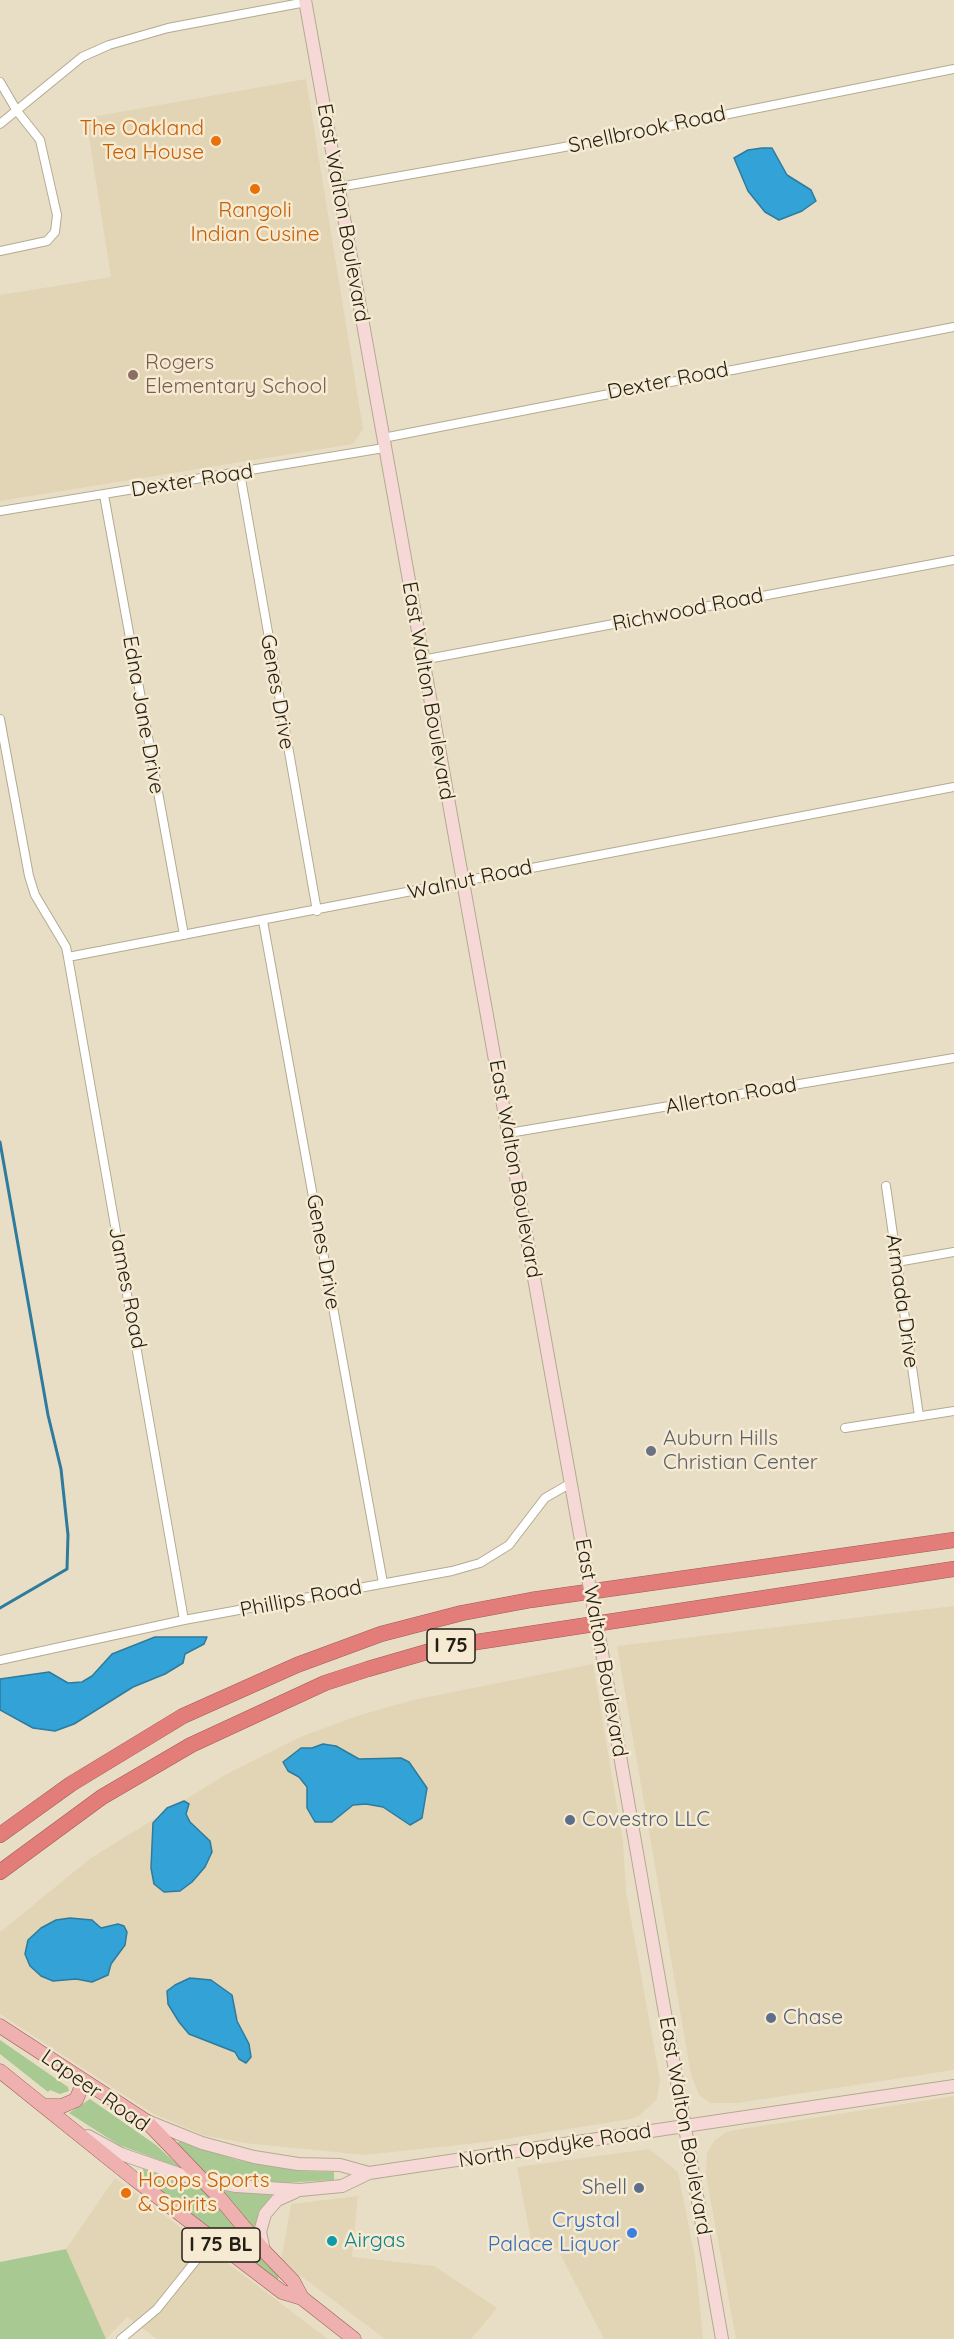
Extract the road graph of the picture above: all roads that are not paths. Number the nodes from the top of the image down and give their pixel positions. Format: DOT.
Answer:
graph roads {
  1 [pos="306,1"];
  2 [pos="954,69"];
  3 [pos="0,82"];
  4 [pos="17,111"];
  5 [pos="0,124"];
  6 [pos="339,187"];
  7 [pos="0,251"];
  8 [pos="954,327"];
  9 [pos="384,443"];
  10 [pos="240,473"];
  11 [pos="104,495"];
  12 [pos="0,511"];
  13 [pos="954,560"];
  14 [pos="422,660"];
  15 [pos="0,719"];
  16 [pos="954,788"];
  17 [pos="463,879"];
  18 [pos="317,911"];
  19 [pos="263,921"];
  20 [pos="184,935"];
  21 [pos="68,957"];
  22 [pos="954,1058"];
  23 [pos="508,1133"];
  24 [pos="886,1186"];
  25 [pos="954,1252"];
  26 [pos="897,1262"];
  27 [pos="954,1411"];
  28 [pos="919,1416"];
  29 [pos="845,1428"];
  30 [pos="571,1483"];
  31 [pos="954,1540"];
  32 [pos="954,1569"];
  33 [pos="383,1583"];
  34 [pos="184,1620"];
  35 [pos="0,1660"];
  36 [pos="0,1835"];
  37 [pos="0,1872"];
  38 [pos="0,2026"];
  39 [pos="0,2071"];
  40 [pos="84,2081"];
  41 [pos="954,2086"];
  42 [pos="44,2106"];
  43 [pos="146,2121"];
  44 [pos="685,2126"];
  45 [pos="73,2129"];
  46 [pos="369,2173"];
  47 [pos="203,2180"];
  48 [pos="300,2190"];
  49 [pos="213,2239"];
  50 [pos="264,2251"];
  51 [pos="302,2298"];
  52 [pos="121,2339"];
  53 [pos="354,2339"];
  54 [pos="722,2339"];
  1 -- 4 [label="street"];
  1 -- 6 [label="main road, East Walton Boulevard"];
  2 -- 6 [label="street, Snellbrook Road"];
  3 -- 4 [label="street"];
  4 -- 5 [label="street"];
  4 -- 7 [label="street"];
  6 -- 9 [label="main road, East Walton Boulevard"];
  8 -- 9 [label="street, Dexter Road"];
  9 -- 10 [label="street, Dexter Road"];
  9 -- 14 [label="main road, East Walton Boulevard"];
  10 -- 11 [label="street, Dexter Road"];
  10 -- 18 [label="street, Genes Drive"];
  11 -- 12 [label="street, Dexter Road"];
  11 -- 20 [label="street, Edna Jane Drive"];
  13 -- 14 [label="street, Richwood Road"];
  14 -- 17 [label="main road, East Walton Boulevard"];
  15 -- 21 [label="street"];
  16 -- 17 [label="street, Walnut Road"];
  17 -- 18 [label="street, Walnut Road"];
  17 -- 23 [label="main road, East Walton Boulevard"];
  18 -- 19 [label="street, Walnut Road"];
  19 -- 20 [label="street, Walnut Road"];
  19 -- 33 [label="street, Genes Drive"];
  20 -- 21 [label="street, Walnut Road"];
  21 -- 34 [label="street, James Road"];
  22 -- 23 [label="street, Allerton Road"];
  23 -- 30 [label="main road, East Walton Boulevard"];
  24 -- 26 [label="street, Armada Drive"];
  25 -- 26 [label="street"];
  26 -- 28 [label="street, Armada Drive"];
  27 -- 28 [label="street"];
  28 -- 29 [label="street"];
  30 -- 33 [label="street, Phillips Road"];
  30 -- 44 [label="main road, East Walton Boulevard, bridge"];
  31 -- 36 [label="highway, I 75"];
  32 -- 37 [label="highway, I 75"];
  33 -- 34 [label="street, Phillips Road"];
  34 -- 35 [label="street, Phillips Road"];
  38 -- 40 [label="main road, Lapeer Road / I 75 BL"];
  39 -- 42 [label="main road, Lapeer Road / I 75 BL"];
  40 -- 42 [label="main road"];
  40 -- 43 [label="main road, Lapeer Road / I 75 BL"];
  41 -- 44 [label="main road, North Opdyke Road"];
  42 -- 45 [label="main road, Lapeer Road / I 75 BL"];
  43 -- 46 [label="main road, North Opdyke Road"];
  43 -- 47 [label="main road, Lapeer Road / I 75 BL"];
  44 -- 46 [label="main road, North Opdyke Road"];
  44 -- 54 [label="main road, East Walton Boulevard"];
  45 -- 47 [label="main road, North Opdyke Road"];
  45 -- 49 [label="main road, Lapeer Road / I 75 BL"];
  46 -- 48 [label="main road, North Opdyke Road"];
  47 -- 48 [label="main road, North Opdyke Road"];
  47 -- 50 [label="main road, Lapeer Road / I 75 BL"];
  48 -- 50 [label="main road"];
  49 -- 51 [label="main road, Lapeer Road / I 75 BL"];
  49 -- 52 [label="street"];
  50 -- 51 [label="main road, Lapeer Road / I 75 BL"];
  51 -- 53 [label="main road, Lapeer Road / I 75 BL"];
}
